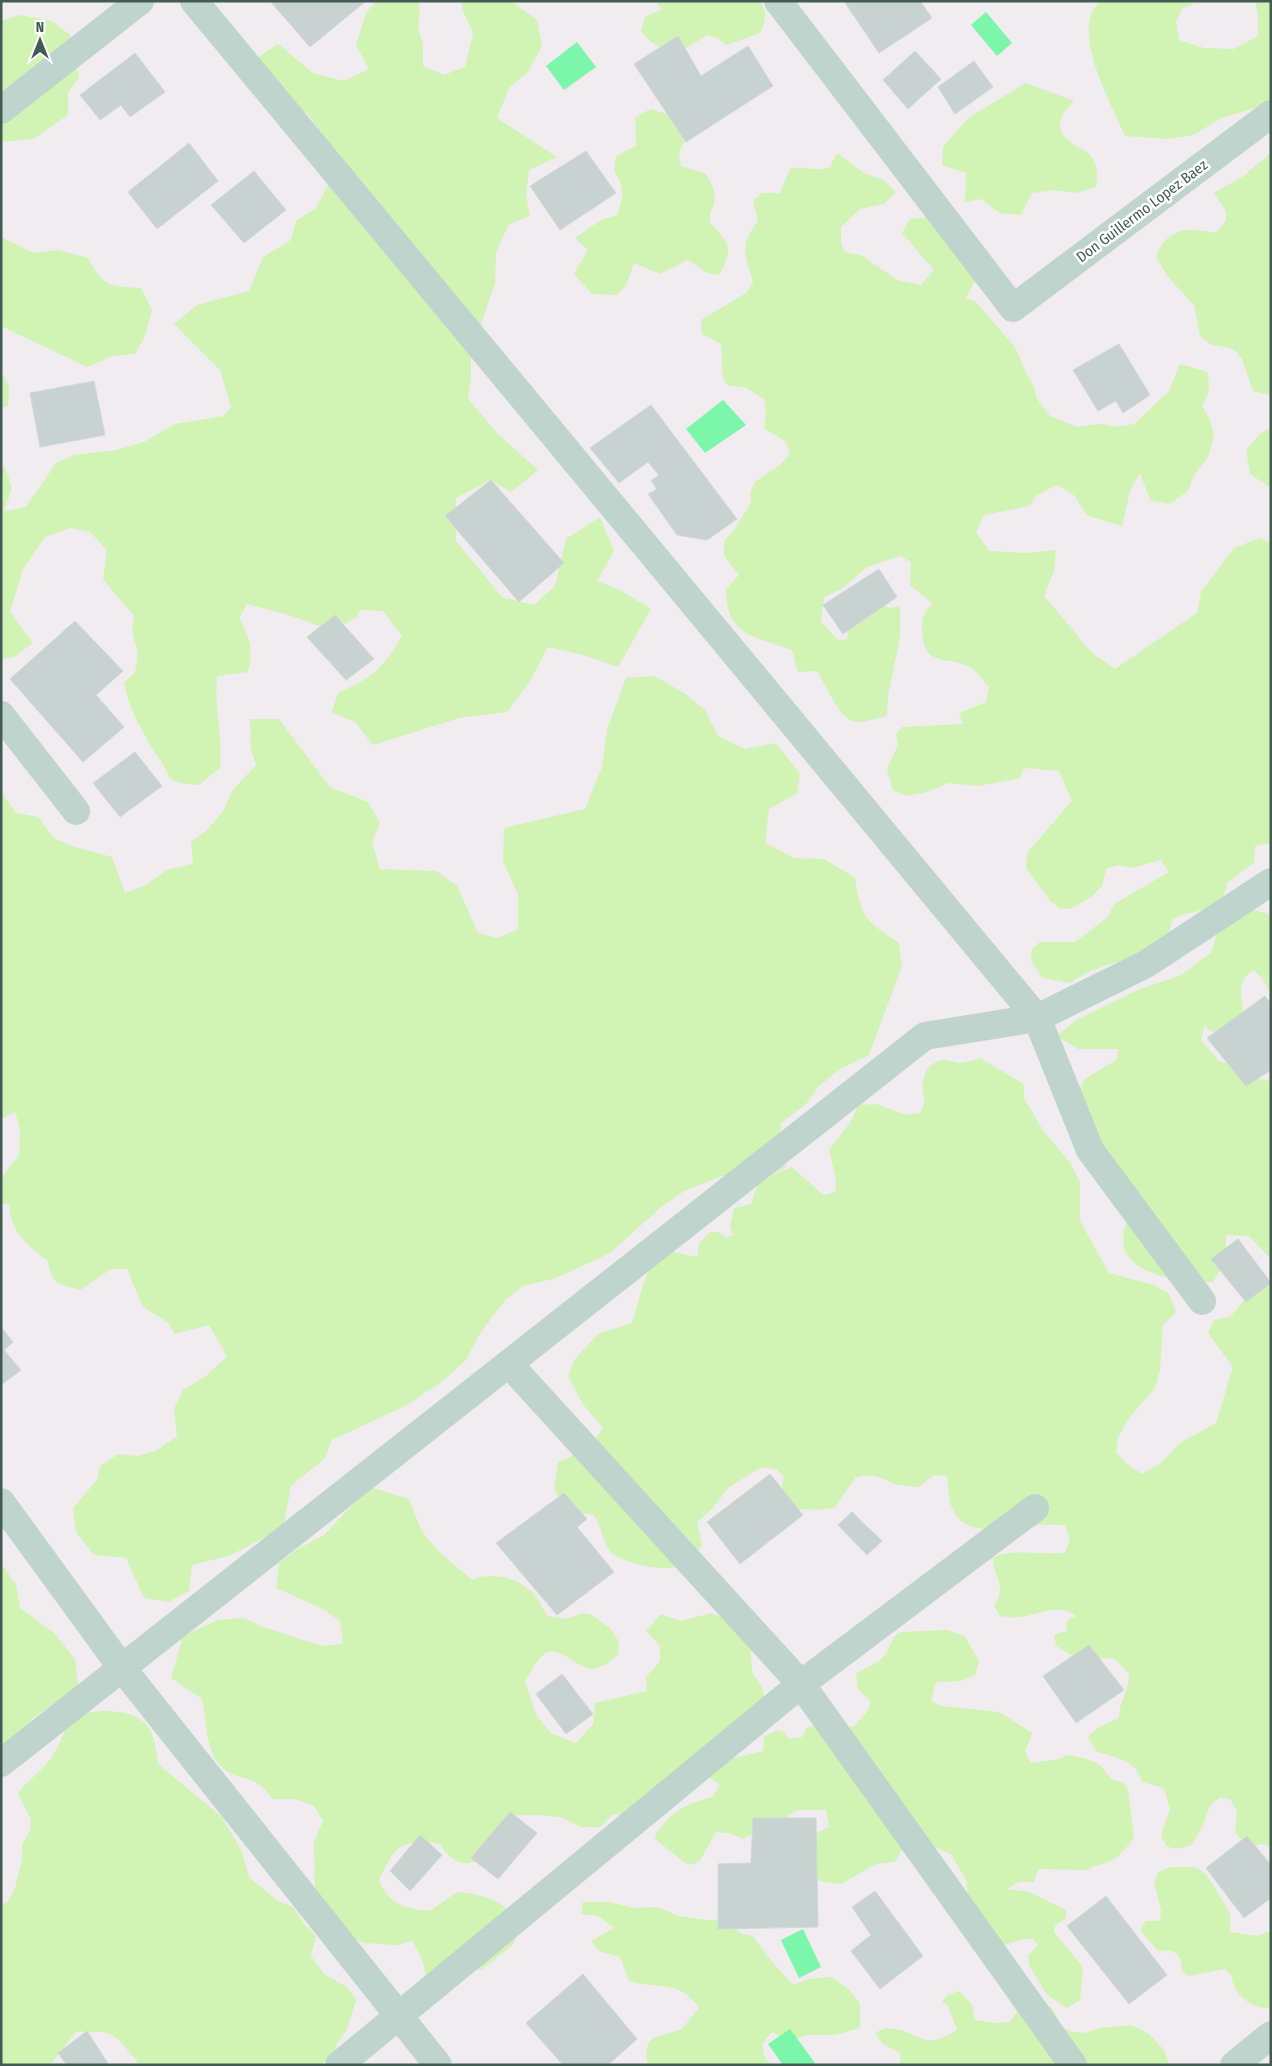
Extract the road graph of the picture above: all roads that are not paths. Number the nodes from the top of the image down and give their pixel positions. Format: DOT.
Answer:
graph roads {
  1 [pos="140,1"];
  2 [pos="194,1"];
  3 [pos="778,1"];
  4 [pos="1,110"];
  5 [pos="1271,114"];
  6 [pos="1,715"];
  7 [pos="76,811"];
  8 [pos="1271,882"];
  9 [pos="1037,1018"];
  10 [pos="1202,1301"];
  11 [pos="509,1364"];
  12 [pos="1,1502"];
  13 [pos="1035,1508"];
  14 [pos="122,1668"];
  15 [pos="800,1684"];
  16 [pos="1,1763"];
  17 [pos="397,2015"];
  18 [pos="1271,2035"];
  19 [pos="338,2065"];
  20 [pos="438,2065"];
  21 [pos="1073,2065"];
  22 [pos="1234,2065"];
  1 -- 4 [label="street"];
  2 -- 9 [label="street"];
  3 -- 5 [label="street, Don Guillermo Lopez Baez"];
  6 -- 7 [label="street"];
  8 -- 9 [label="street"];
  9 -- 10 [label="street"];
  9 -- 11 [label="street"];
  11 -- 14 [label="street"];
  11 -- 15 [label="street"];
  12 -- 14 [label="street"];
  13 -- 15 [label="street"];
  14 -- 16 [label="street"];
  14 -- 17 [label="street"];
  15 -- 17 [label="street"];
  15 -- 21 [label="street"];
  17 -- 19 [label="street"];
  17 -- 20 [label="street"];
  18 -- 22 [label="street"];
}
